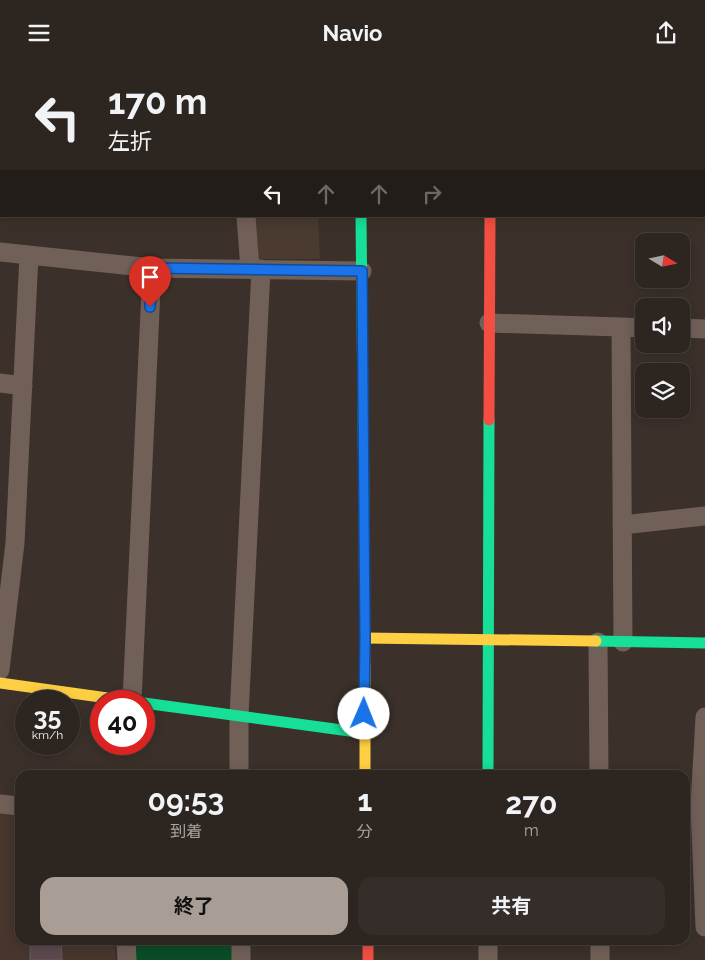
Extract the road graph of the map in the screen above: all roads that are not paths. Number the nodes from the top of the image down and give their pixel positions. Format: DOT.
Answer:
graph roads {
  1 [pos="246,217"];
  2 [pos="361,217"];
  3 [pos="490,217"];
  4 [pos="0,252"];
  5 [pos="29,255"];
  6 [pos="152,268"];
  7 [pos="256,269"];
  8 [pos="362,271"];
  9 [pos="489,323"];
  10 [pos="621,327"];
  11 [pos="635,328"];
  12 [pos="690,328"];
  13 [pos="705,329"];
  14 [pos="0,383"];
  15 [pos="23,386"];
  16 [pos="705,516"];
  17 [pos="622,525"];
  18 [pos="7,562"];
  19 [pos="365,638"];
  20 [pos="488,640"];
  21 [pos="598,642"];
  22 [pos="623,642"];
  23 [pos="705,643"];
  24 [pos="0,670"];
  25 [pos="0,683"];
  26 [pos="132,690"];
  27 [pos="90,695"];
  28 [pos="155,705"];
  29 [pos="239,716"];
  30 [pos="705,717"];
  31 [pos="364,733"];
  32 [pos="239,770"];
  33 [pos="365,770"];
  34 [pos="488,770"];
  35 [pos="599,770"];
  36 [pos="0,804"];
  37 [pos="15,806"];
  38 [pos="705,927"];
  39 [pos="126,945"];
  40 [pos="241,945"];
  41 [pos="368,945"];
  42 [pos="488,945"];
  43 [pos="600,945"];
  44 [pos="127,960"];
  45 [pos="241,960"];
  46 [pos="368,960"];
  47 [pos="488,960"];
  48 [pos="600,960"];
  1 -- 7 [label="street"];
  2 -- 8 [label="street"];
  3 -- 9 [label="street"];
  4 -- 5 [label="street"];
  5 -- 6 [label="street"];
  5 -- 15 [label="street"];
  6 -- 7 [label="street"];
  6 -- 26 [label="street"];
  7 -- 8 [label="street"];
  7 -- 29 [label="street"];
  8 -- 19 [label="street"];
  9 -- 10 [label="street"];
  9 -- 20 [label="street"];
  10 -- 11 [label="street"];
  10 -- 17 [label="street"];
  12 -- 13 [label="street"];
  14 -- 15 [label="street"];
  15 -- 18 [label="street"];
  16 -- 17 [label="street"];
  17 -- 22 [label="street"];
  18 -- 24 [label="street"];
  19 -- 20 [label="street"];
  19 -- 31 [label="street"];
  20 -- 21 [label="street"];
  20 -- 34 [label="street"];
  21 -- 22 [label="street"];
  21 -- 35 [label="street"];
  22 -- 23 [label="street"];
  25 -- 27 [label="street"];
  28 -- 29 [label="street"];
  29 -- 31 [label="street"];
  29 -- 32 [label="street"];
  30 -- 38 [label="street"];
  31 -- 33 [label="street"];
  36 -- 37 [label="street"];
  39 -- 44 [label="street"];
  40 -- 45 [label="street"];
  41 -- 46 [label="street"];
  42 -- 47 [label="street"];
  43 -- 48 [label="street"];
}
